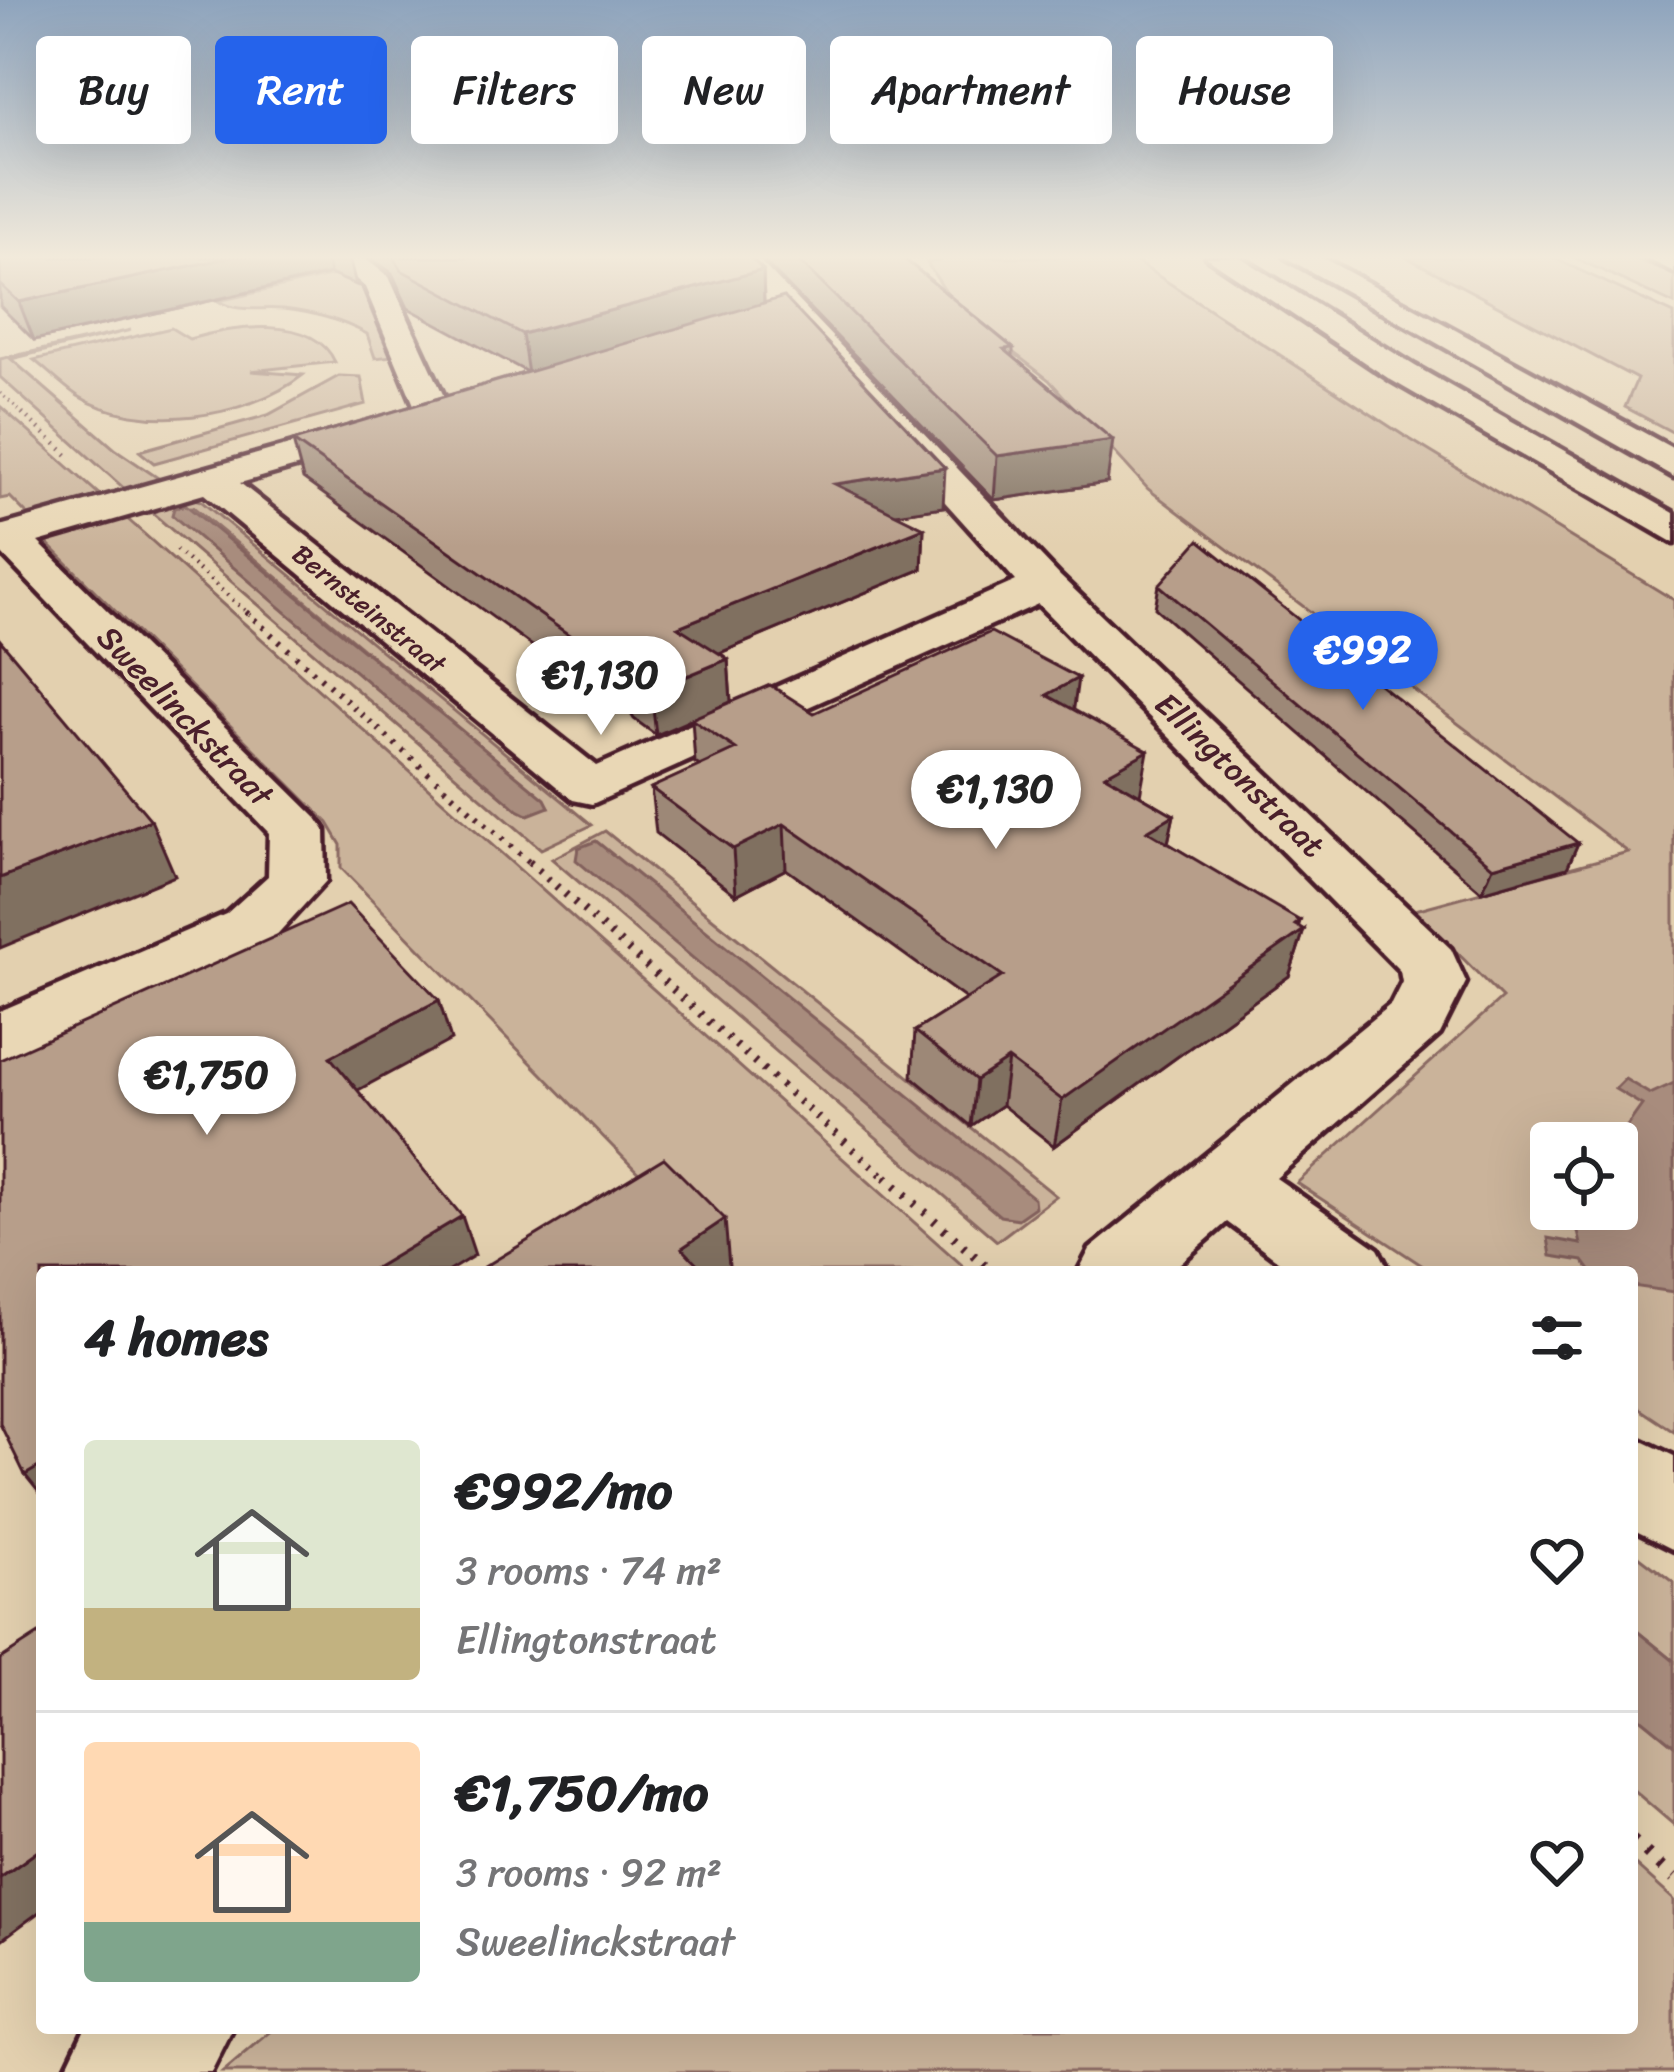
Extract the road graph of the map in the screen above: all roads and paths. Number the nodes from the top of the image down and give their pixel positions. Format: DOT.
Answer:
graph roads {
  1 [pos="408,354"];
  2 [pos="805,354"];
  3 [pos="1373,354"];
  4 [pos="1474,354"];
  5 [pos="0,393"];
  6 [pos="479,403"];
  7 [pos="434,416"];
  8 [pos="1674,465"];
  9 [pos="210,479"];
  10 [pos="123,504"];
  11 [pos="1674,530"];
  12 [pos="4,538"];
  13 [pos="1044,585"];
  14 [pos="0,1037"];
  15 [pos="1226,1181"];
  16 [pos="986,1266"];
  17 [pos="1124,1266"];
  18 [pos="1343,1266"];
  19 [pos="1638,1481"];
  20 [pos="1674,1508"];
  21 [pos="1638,1845"];
  22 [pos="1674,1878"];
  23 [pos="169,2034"];
  24 [pos="122,2072"];
  1 -- 7 [label="main road"];
  2 -- 13 [label="main road, Ellingtonstraat"];
  3 -- 11 [label="main road"];
  4 -- 8 [label="main road"];
  5 -- 10 [label="path"];
  6 -- 7 [label="main road"];
  7 -- 9 [label="main road"];
  9 -- 10 [label="main road"];
  9 -- 13 [label="main road, Bernsteinstraat"];
  10 -- 12 [label="main road"];
  10 -- 16 [label="path"];
  12 -- 14 [label="main road, Sweelinckstraat"];
  13 -- 15 [label="main road, Ellingtonstraat"];
  15 -- 17 [label="main road, Ellingtonstraat"];
  15 -- 18 [label="main road"];
  19 -- 20 [label="main road"];
  21 -- 22 [label="path"];
  23 -- 24 [label="main road"];
}
